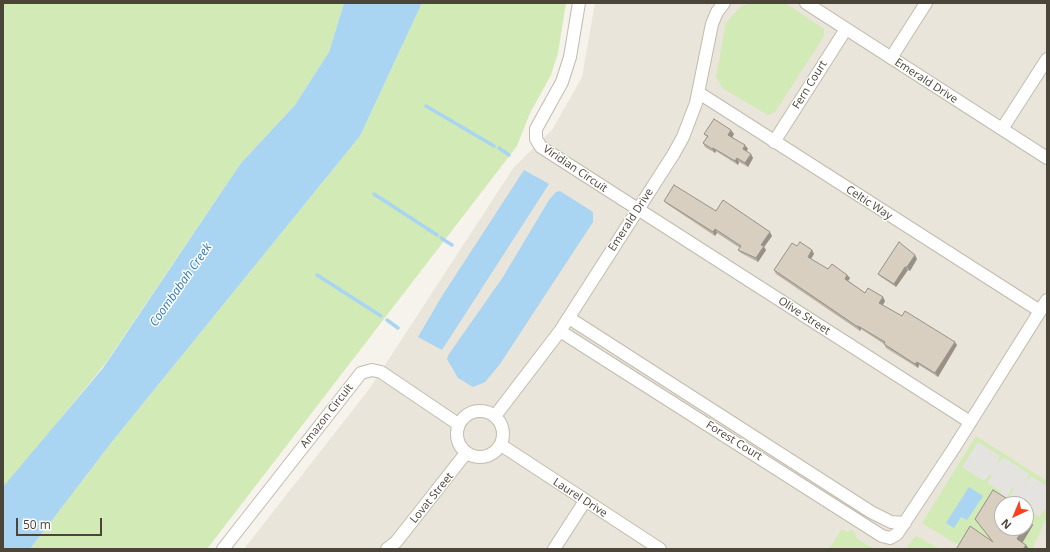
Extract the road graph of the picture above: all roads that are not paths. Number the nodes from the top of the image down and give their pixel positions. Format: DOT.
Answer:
graph roads {
  1 [pos="579,3"];
  2 [pos="724,3"];
  3 [pos="806,3"];
  4 [pos="926,3"];
  5 [pos="846,29"];
  6 [pos="891,58"];
  7 [pos="1047,58"];
  8 [pos="699,93"];
  9 [pos="1002,129"];
  10 [pos="774,142"];
  11 [pos="1047,158"];
  12 [pos="638,210"];
  13 [pos="1047,300"];
  14 [pos="1040,312"];
  15 [pos="569,318"];
  16 [pos="560,331"];
  17 [pos="495,416"];
  18 [pos="970,422"];
  19 [pos="458,424"];
  20 [pos="500,445"];
  21 [pos="466,453"];
  22 [pos="585,501"];
  23 [pos="905,523"];
  24 [pos="392,547"];
  25 [pos="223,549"];
  26 [pos="554,549"];
  27 [pos="660,549"];
  1 -- 12 [label="street, Viridian Circuit"];
  2 -- 8 [label="street, Emerald Drive"];
  3 -- 5 [label="street, Emerald Drive"];
  4 -- 6 [label="street"];
  5 -- 6 [label="street, Emerald Drive"];
  5 -- 10 [label="street, Fern Court"];
  6 -- 9 [label="street, Emerald Drive"];
  7 -- 9 [label="street"];
  8 -- 10 [label="street, Celtic Way"];
  8 -- 12 [label="street, Emerald Drive"];
  9 -- 11 [label="street, Emerald Drive"];
  10 -- 14 [label="street, Celtic Way"];
  12 -- 15 [label="street, Emerald Drive"];
  12 -- 18 [label="street, Olive Street"];
  13 -- 14 [label="street, Forest Court"];
  14 -- 18 [label="street, Forest Court"];
  15 -- 16 [label="street, Emerald Drive"];
  15 -- 23 [label="street, Forest Court"];
  16 -- 17 [label="street, Emerald Drive"];
  16 -- 23 [label="street, Forest Court"];
  17 -- 19 [label="street"];
  17 -- 20 [label="street"];
  18 -- 23 [label="street, Forest Court"];
  19 -- 21 [label="street"];
  19 -- 25 [label="street, Amazon Circuit"];
  20 -- 21 [label="street"];
  20 -- 22 [label="street, Laurel Drive"];
  21 -- 24 [label="street, Lovat Street"];
  22 -- 26 [label="street"];
  22 -- 27 [label="street, Laurel Drive"];
}
